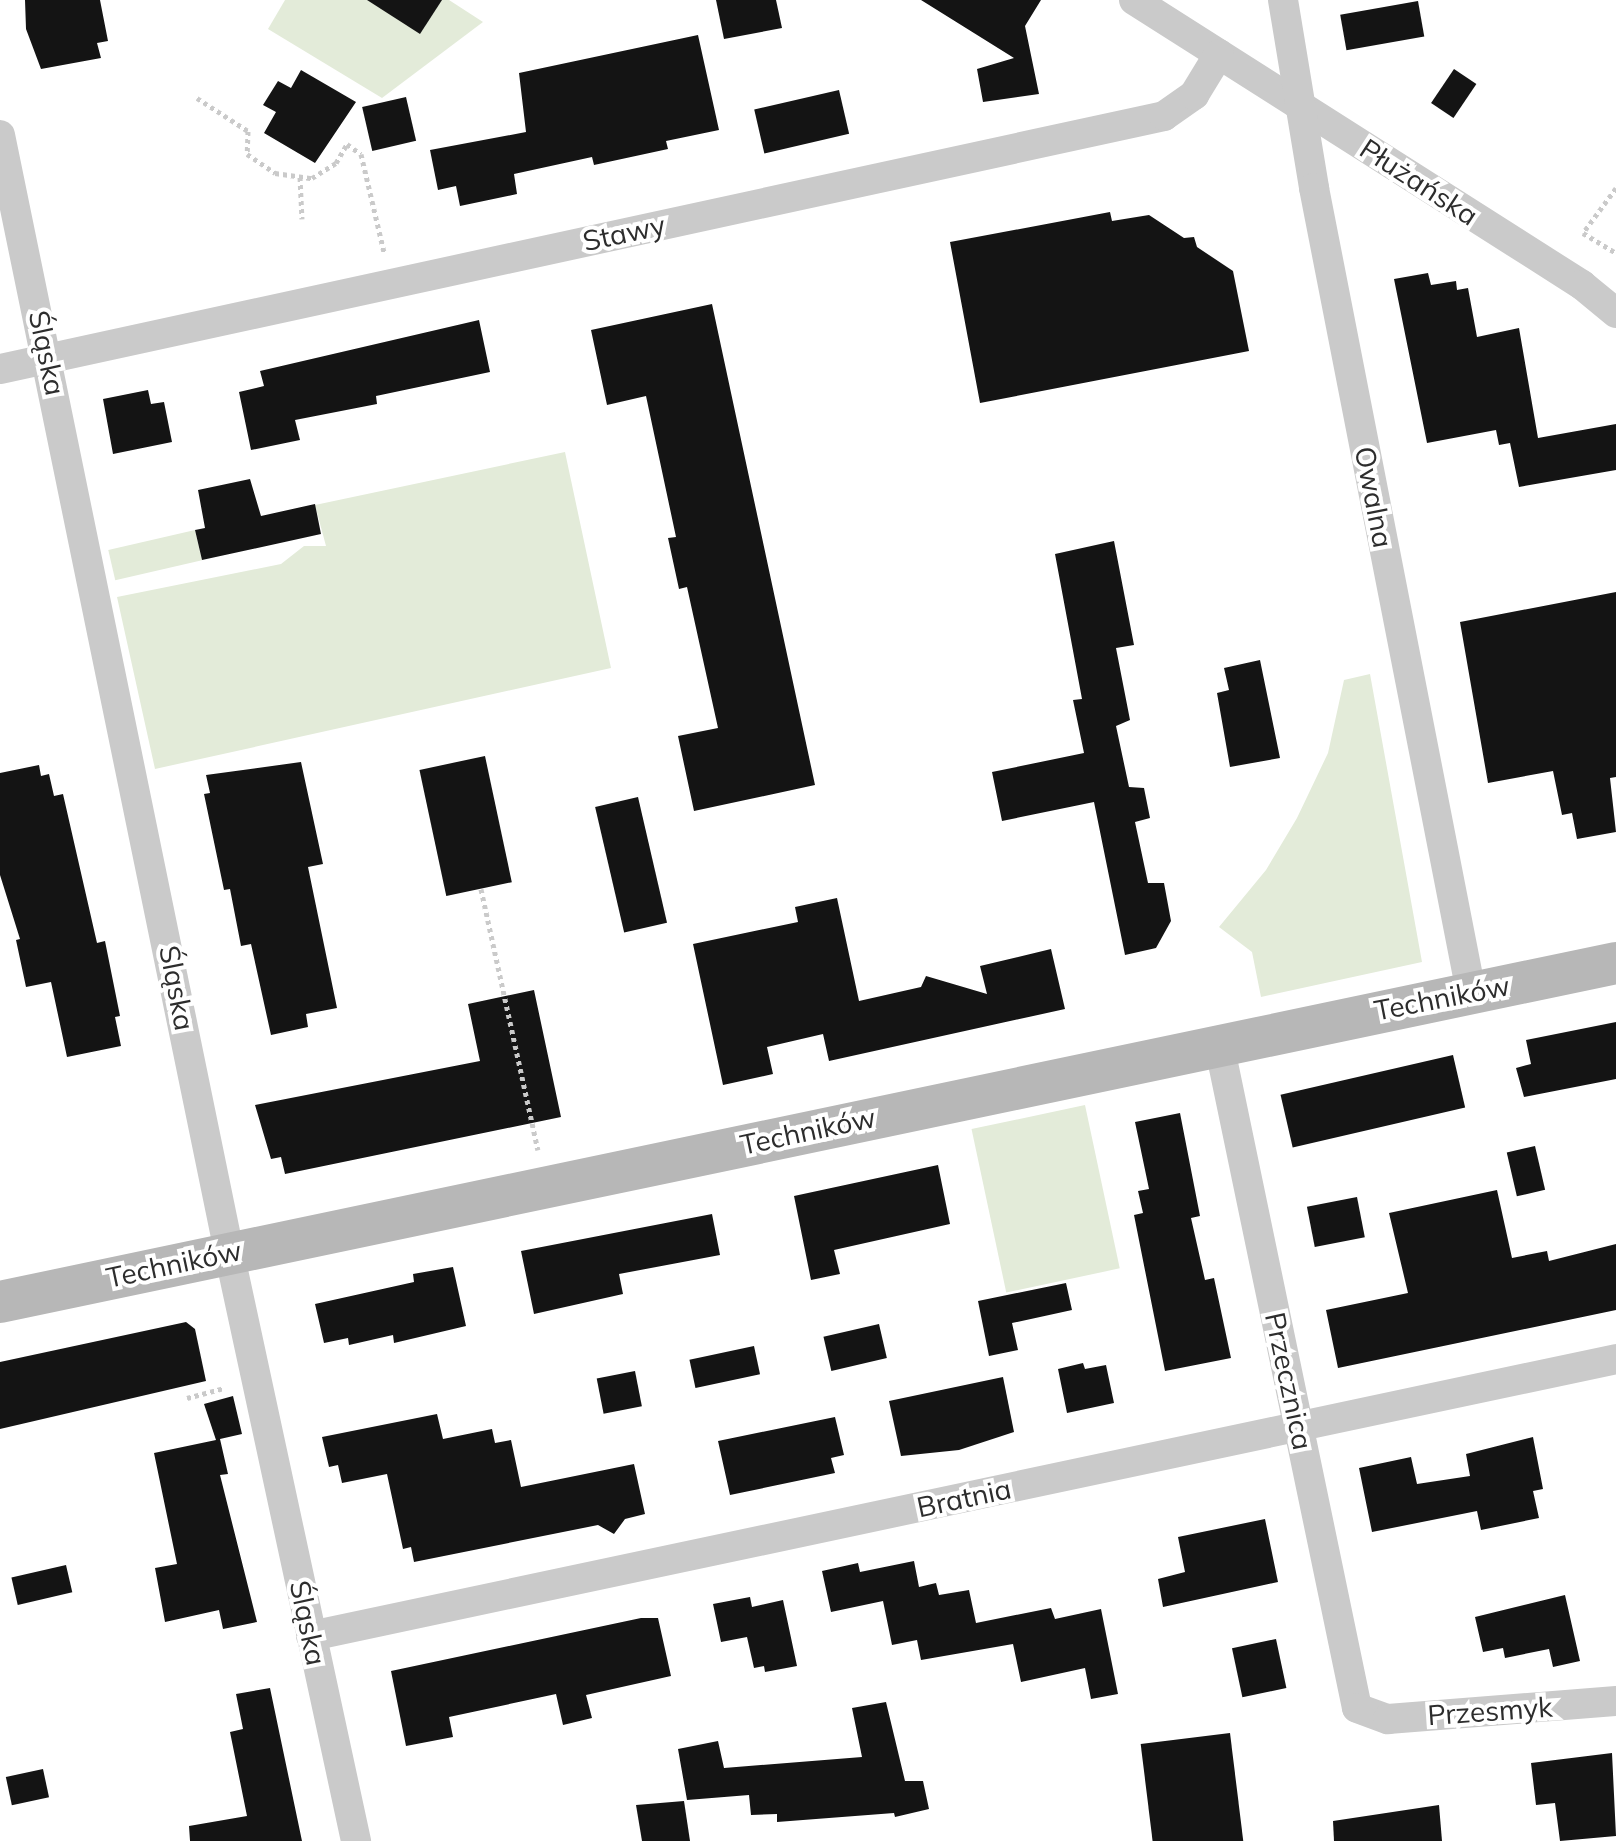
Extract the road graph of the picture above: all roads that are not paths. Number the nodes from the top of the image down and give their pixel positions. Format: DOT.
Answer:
graph roads {
  1 [pos="1134,0"];
  2 [pos="1283,0"];
  3 [pos="1219,54"];
  4 [pos="1305,109"];
  5 [pos="0,135"];
  6 [pos="1616,313"];
  7 [pos="48,359"];
  8 [pos="0,369"];
  9 [pos="1616,963"];
  10 [pos="1471,992"];
  11 [pos="1219,1044"];
  12 [pos="229,1252"];
  13 [pos="0,1302"];
  14 [pos="1616,1359"];
  15 [pos="1299,1427"];
  16 [pos="311,1636"];
  17 [pos="1616,1701"];
  18 [pos="1365,1715"];
  19 [pos="356,1841"];
  1 -- 3 [label="street, Płużańska"];
  2 -- 4 [label="street, Owalna"];
  3 -- 4 [label="street, Płużańska"];
  3 -- 7 [label="street, Stawy"];
  4 -- 6 [label="street, Płużańska"];
  4 -- 10 [label="street, Owalna"];
  5 -- 7 [label="street, Śląska"];
  7 -- 8 [label="street, Stawy"];
  7 -- 12 [label="street, Śląska"];
  9 -- 10 [label="street, Techników"];
  10 -- 11 [label="street, Techników"];
  11 -- 12 [label="street, Techników"];
  11 -- 15 [label="street, Przecznica"];
  12 -- 13 [label="street, Techników"];
  12 -- 16 [label="street, Śląska"];
  14 -- 15 [label="street, Bratnia"];
  15 -- 16 [label="street, Bratnia"];
  15 -- 18 [label="street, Przecznica"];
  16 -- 19 [label="street, Śląska"];
  17 -- 18 [label="street, Przesmyk"];
}
